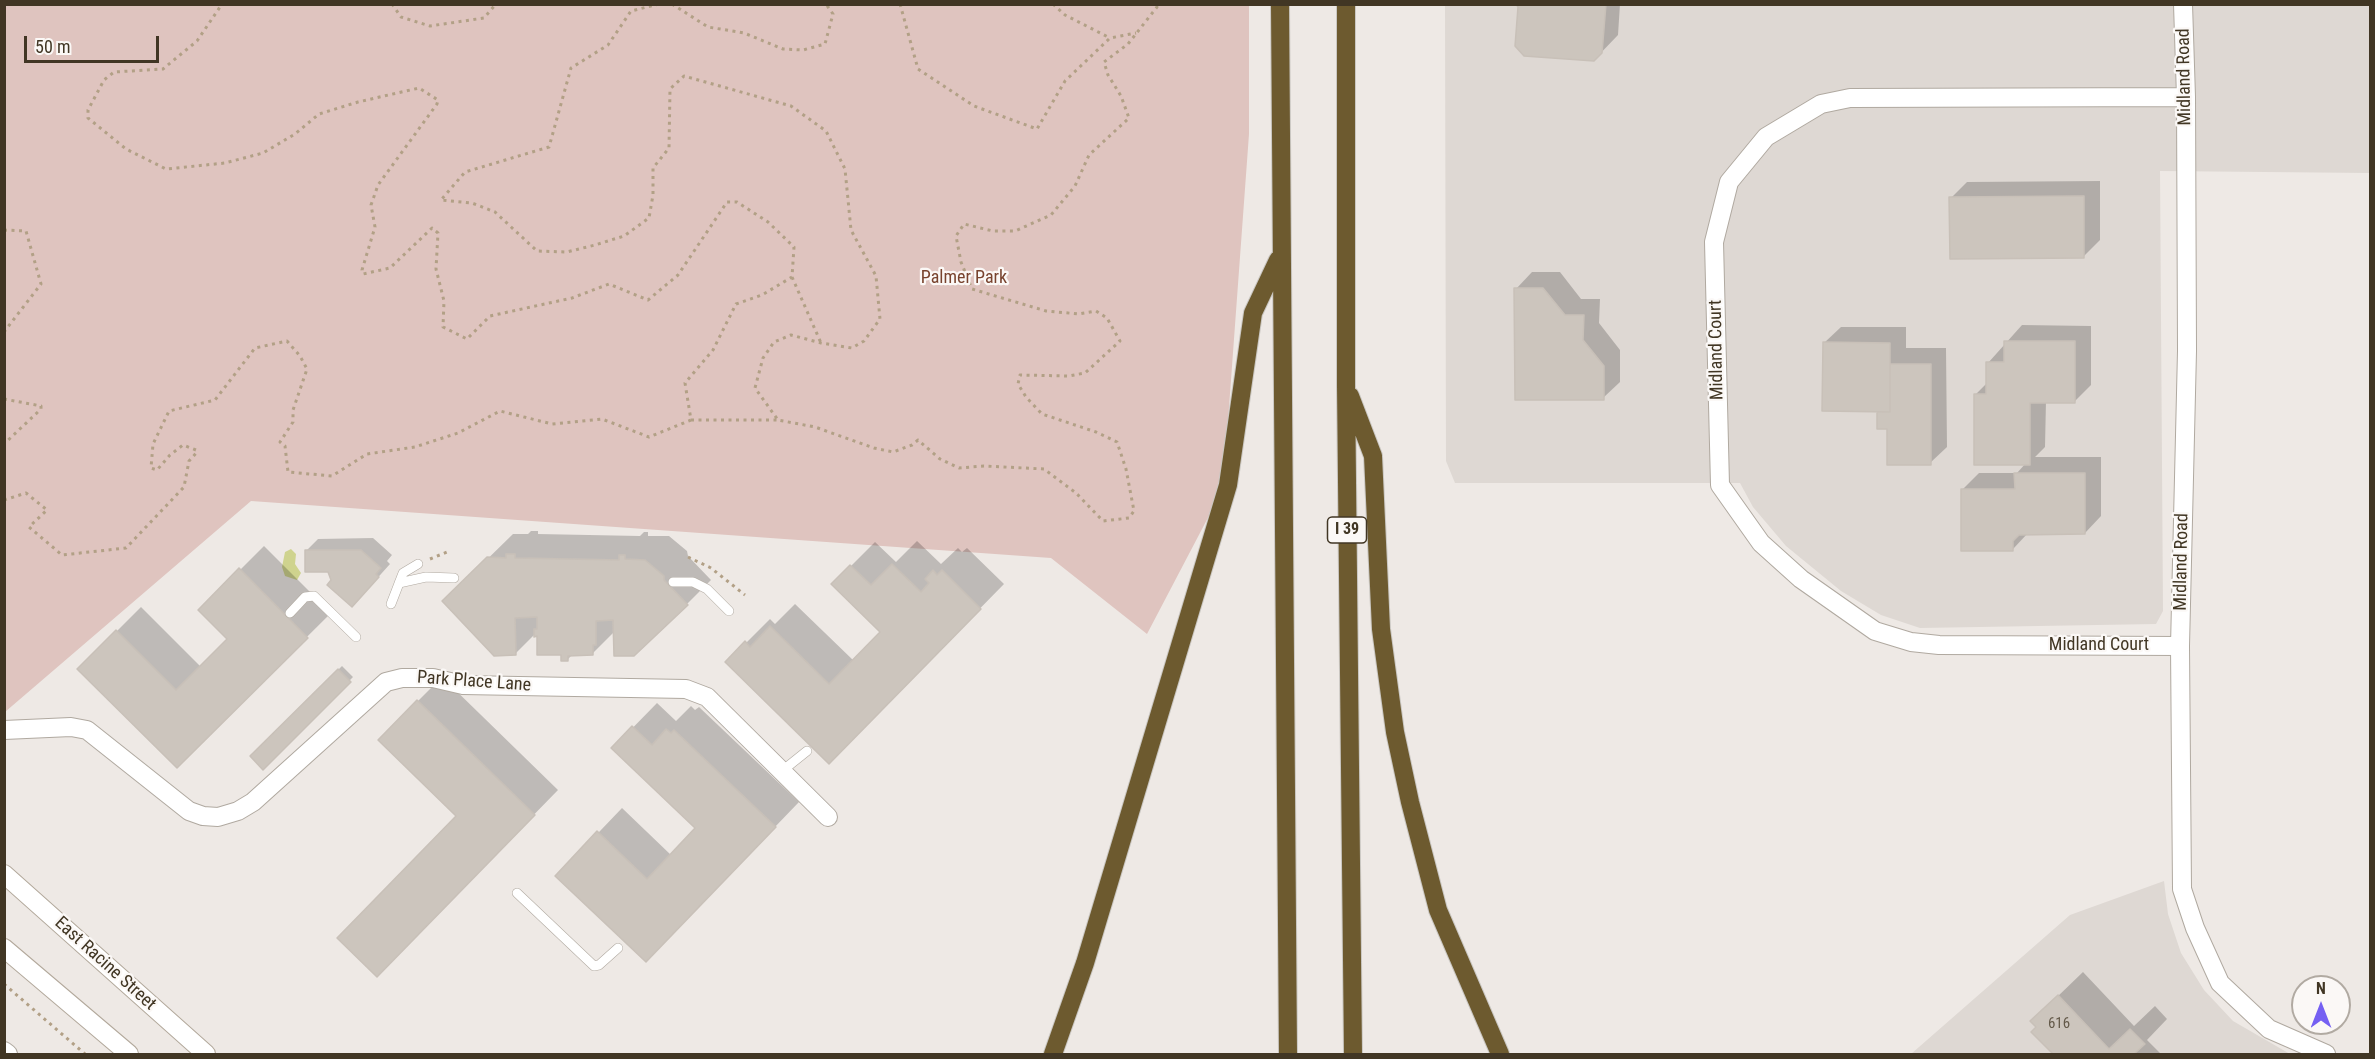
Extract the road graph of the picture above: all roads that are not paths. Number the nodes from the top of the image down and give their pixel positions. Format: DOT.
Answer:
graph roads {
  1 [pos="1280,4"];
  2 [pos="1346,4"];
  3 [pos="2183,4"];
  4 [pos="2186,97"];
  5 [pos="1280,256"];
  6 [pos="1346,385"];
  7 [pos="417,564"];
  8 [pos="454,578"];
  9 [pos="673,582"];
  10 [pos="399,583"];
  11 [pos="391,604"];
  12 [pos="729,611"];
  13 [pos="290,613"];
  14 [pos="356,637"];
  15 [pos="2180,646"];
  16 [pos="4,730"];
  17 [pos="807,751"];
  18 [pos="782,771"];
  19 [pos="828,817"];
  20 [pos="4,874"];
  21 [pos="517,893"];
  22 [pos="4,948"];
  23 [pos="618,948"];
  24 [pos="1071,1007"];
  25 [pos="4,1051"];
  26 [pos="8,1054"];
  27 [pos="129,1054"];
  28 [pos="207,1054"];
  29 [pos="1053,1054"];
  30 [pos="1064,1054"];
  31 [pos="1288,1054"];
  32 [pos="1353,1054"];
  33 [pos="1500,1054"];
  34 [pos="2326,1054"];
  1 -- 5 [label="highway"];
  2 -- 6 [label="highway, I 39"];
  3 -- 4 [label="street, Midland Road"];
  4 -- 15 [label="street, Midland Road"];
  4 -- 15 [label="street, Midland Court"];
  5 -- 24 [label="highway"];
  5 -- 31 [label="highway"];
  6 -- 32 [label="highway, I 39"];
  6 -- 33 [label="highway"];
  7 -- 10 [label="lane"];
  8 -- 10 [label="lane"];
  9 -- 12 [label="lane"];
  10 -- 11 [label="lane"];
  13 -- 14 [label="lane"];
  15 -- 34 [label="street, Midland Road"];
  16 -- 18 [label="street, Park Place Lane"];
  17 -- 18 [label="lane"];
  18 -- 19 [label="street, Park Place Lane"];
  20 -- 28 [label="street, East Racine Street"];
  21 -- 23 [label="lane"];
  22 -- 27 [label="street"];
  24 -- 29 [label="highway"];
  24 -- 30 [label="highway"];
  25 -- 26 [label="street"];
}
